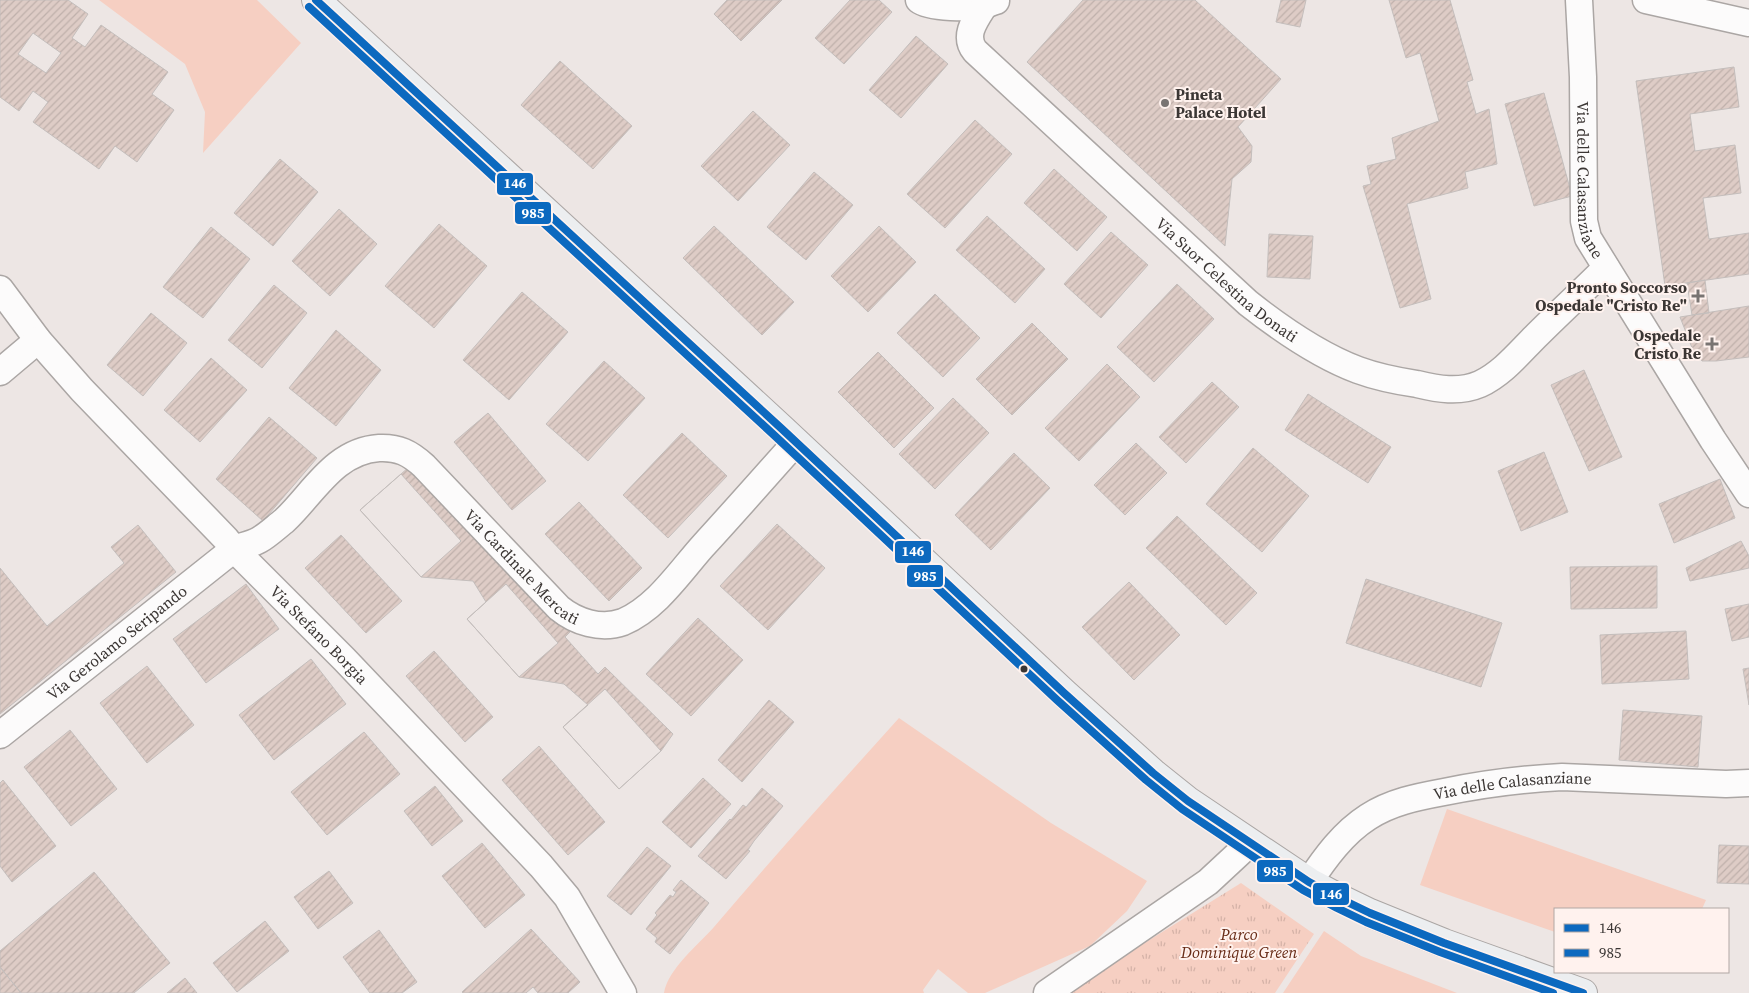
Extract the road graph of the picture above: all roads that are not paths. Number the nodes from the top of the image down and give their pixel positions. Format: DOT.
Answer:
graph roads {
  1 [pos="316,0"];
  2 [pos="919,0"];
  3 [pos="1579,0"];
  4 [pos="1646,0"];
  5 [pos="991,3"];
  6 [pos="1749,24"];
  7 [pos="1606,268"];
  8 [pos="0,289"];
  9 [pos="38,340"];
  10 [pos="0,372"];
  11 [pos="796,442"];
  12 [pos="1749,494"];
  13 [pos="234,549"];
  14 [pos="0,735"];
  15 [pos="1749,783"];
  16 [pos="1250,844"];
  17 [pos="1309,882"];
  18 [pos="623,993"];
  19 [pos="1047,993"];
  20 [pos="1583,993"];
  1 -- 11 [label="main road"];
  2 -- 5 [label="street, Via Suor Celestina Donati"];
  3 -- 7 [label="street, Via delle Calasanziane"];
  4 -- 6 [label="street"];
  5 -- 7 [label="street, Via Suor Celestina Donati"];
  7 -- 12 [label="street, Via delle Calasanziane"];
  8 -- 9 [label="street, Via Stefano Borgia"];
  9 -- 10 [label="street"];
  9 -- 13 [label="street, Via Stefano Borgia"];
  11 -- 13 [label="street, Via Cardinale Mercati"];
  11 -- 16 [label="main road"];
  13 -- 14 [label="street, Via Gerolamo Seripando"];
  13 -- 18 [label="street, Via Stefano Borgia"];
  15 -- 17 [label="street, Via delle Calasanziane"];
  16 -- 17 [label="main road"];
  16 -- 19 [label="street"];
  17 -- 20 [label="main road"];
}
